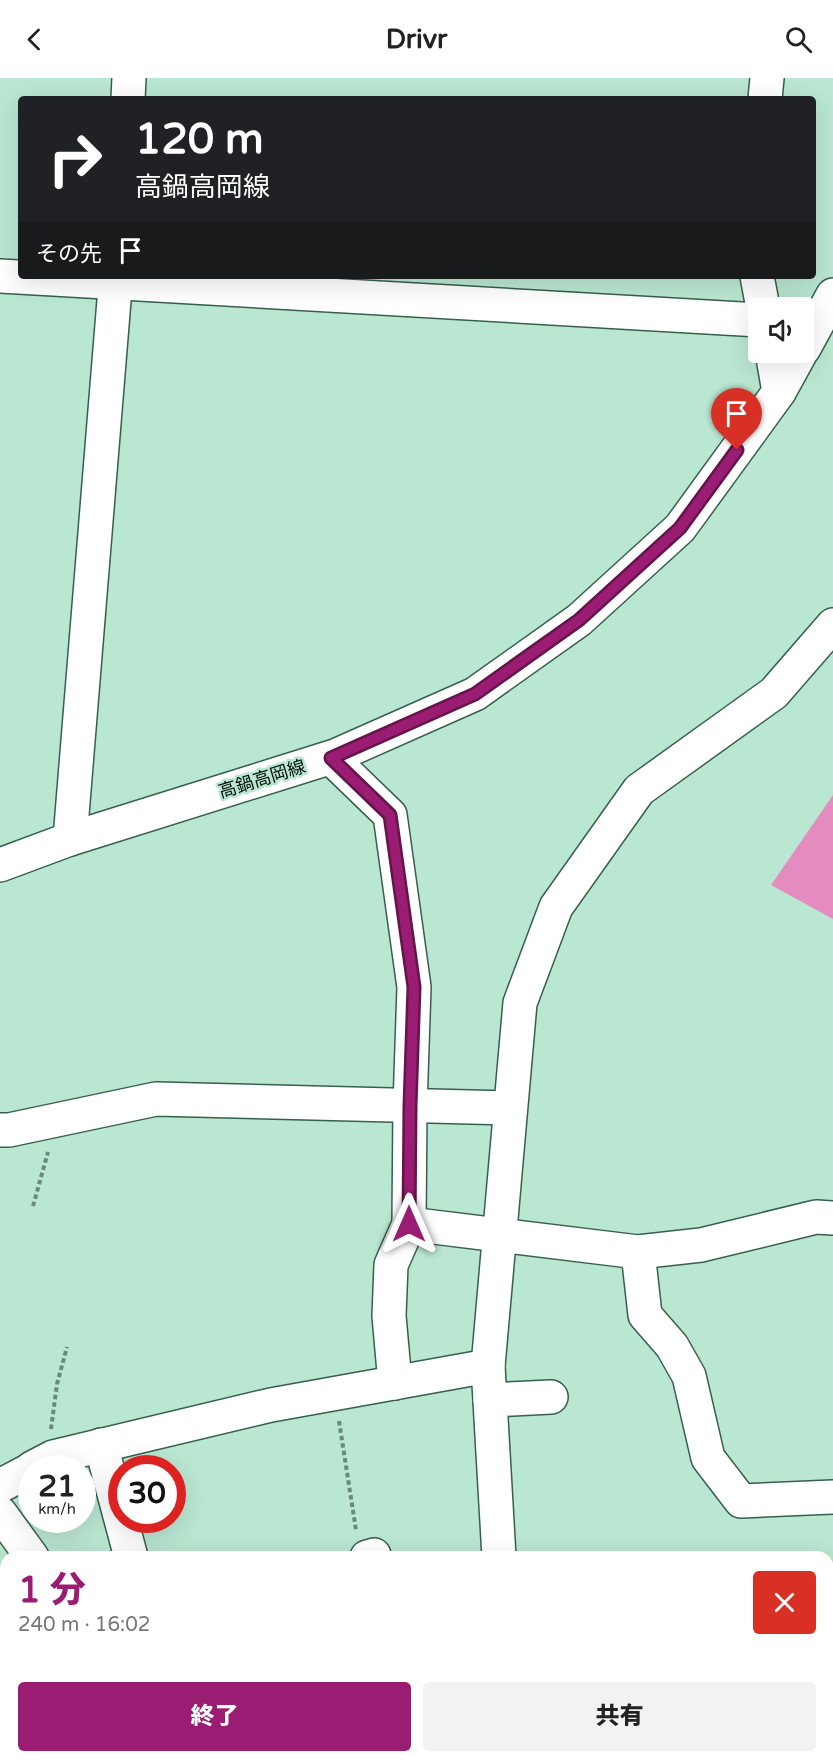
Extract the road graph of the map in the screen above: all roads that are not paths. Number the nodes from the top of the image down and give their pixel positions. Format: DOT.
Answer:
graph roads {
  1 [pos="129,78"];
  2 [pos="766,78"];
  3 [pos="128,96"];
  4 [pos="765,96"];
  5 [pos="0,276"];
  6 [pos="18,276"];
  7 [pos="116,279"];
  8 [pos="758,279"];
  9 [pos="833,295"];
  10 [pos="761,297"];
  11 [pos="748,319"];
  12 [pos="814,330"];
  13 [pos="774,363"];
  14 [pos="795,363"];
  15 [pos="779,392"];
  16 [pos="833,625"];
  17 [pos="331,758"];
  18 [pos="70,839"];
  19 [pos="0,865"];
  20 [pos="410,1106"];
  21 [pos="510,1108"];
  22 [pos="0,1130"];
  23 [pos="833,1218"];
  24 [pos="409,1224"];
  25 [pos="500,1235"];
  26 [pos="638,1252"];
  27 [pos="488,1366"];
  28 [pos="394,1383"];
  29 [pos="551,1397"];
  30 [pos="490,1400"];
  31 [pos="101,1445"];
  32 [pos="70,1455"];
  33 [pos="18,1476"];
  34 [pos="0,1486"];
  35 [pos="833,1497"];
  36 [pos="0,1513"];
  37 [pos="28,1551"];
  38 [pos="129,1551"];
  39 [pos="499,1551"];
  1 -- 3 [label="street"];
  2 -- 4 [label="street"];
  5 -- 6 [label="street"];
  7 -- 11 [label="street"];
  7 -- 18 [label="street"];
  8 -- 10 [label="street"];
  9 -- 12 [label="street"];
  13 -- 15 [label="street"];
  14 -- 15 [label="street, 高鍋高岡線"];
  15 -- 17 [label="street, 高鍋高岡線"];
  16 -- 21 [label="street"];
  17 -- 18 [label="street, 高鍋高岡線"];
  17 -- 20 [label="street"];
  18 -- 19 [label="street, 高鍋高岡線"];
  20 -- 21 [label="street"];
  20 -- 22 [label="street"];
  20 -- 24 [label="street"];
  21 -- 25 [label="street"];
  23 -- 26 [label="street"];
  24 -- 25 [label="street"];
  24 -- 28 [label="street"];
  25 -- 26 [label="street"];
  25 -- 27 [label="street"];
  26 -- 35 [label="street"];
  27 -- 28 [label="street"];
  27 -- 30 [label="street"];
  28 -- 31 [label="street"];
  29 -- 30 [label="street"];
  30 -- 39 [label="street"];
  31 -- 32 [label="street"];
  31 -- 38 [label="street"];
  33 -- 34 [label="street"];
  36 -- 37 [label="street"];
}
